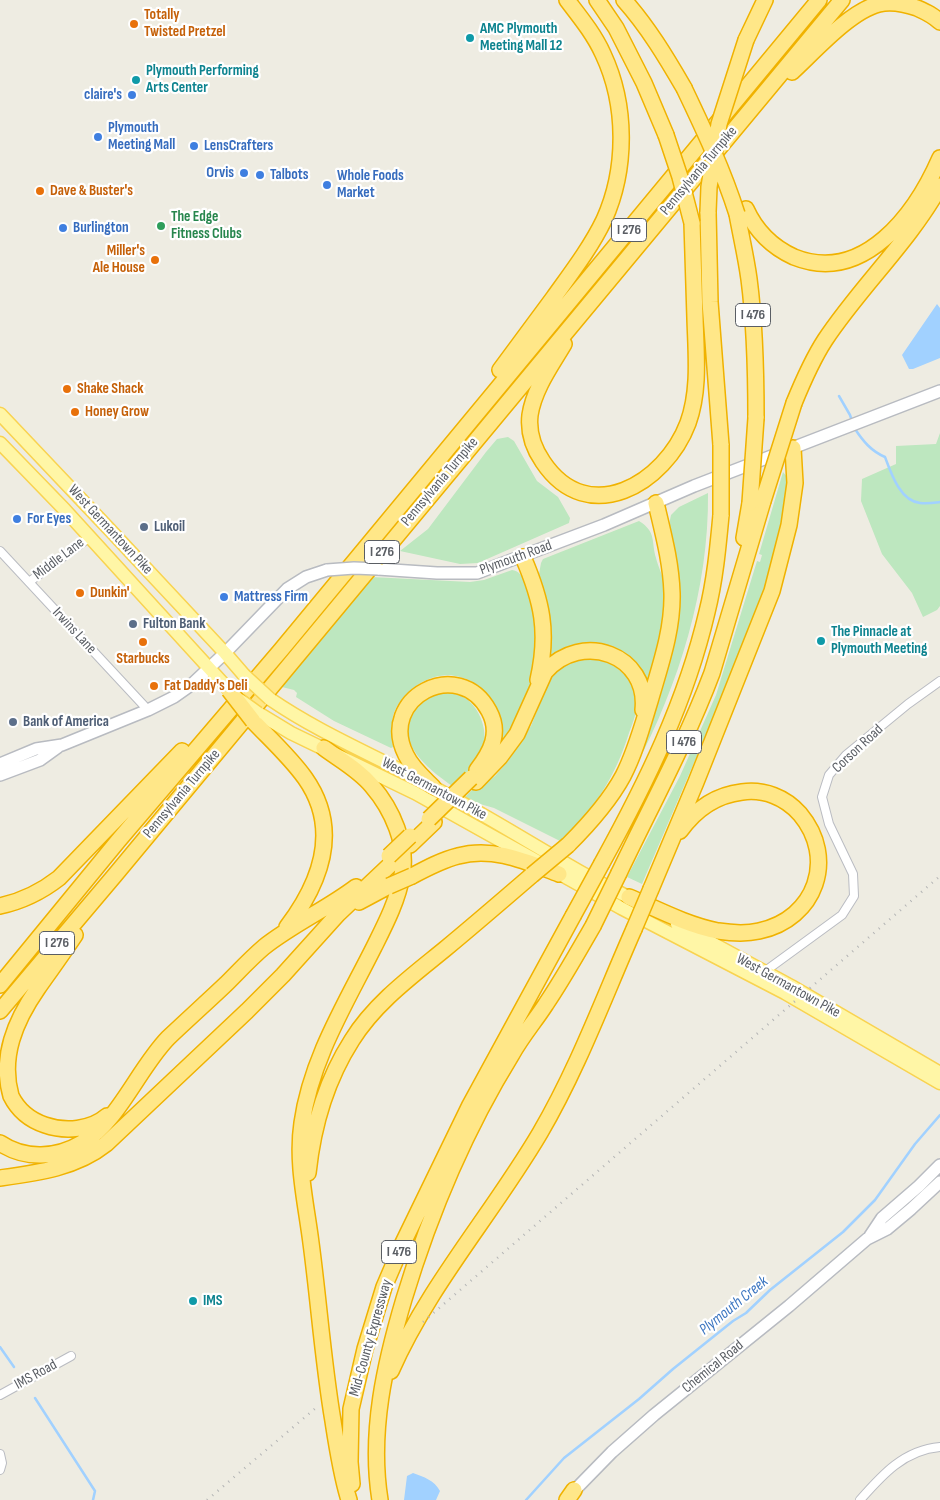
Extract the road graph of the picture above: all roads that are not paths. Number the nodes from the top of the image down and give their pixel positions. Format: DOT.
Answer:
graph roads {
  1 [pos="567,0"];
  2 [pos="597,0"];
  3 [pos="624,0"];
  4 [pos="764,0"];
  5 [pos="819,0"];
  6 [pos="842,0"];
  7 [pos="940,22"];
  8 [pos="747,114"];
  9 [pos="940,158"];
  10 [pos="940,186"];
  11 [pos="741,212"];
  12 [pos="692,223"];
  13 [pos="590,301"];
  14 [pos="710,302"];
  15 [pos="940,392"];
  16 [pos="0,414"];
  17 [pos="0,443"];
  18 [pos="793,448"];
  19 [pos="438,459"];
  20 [pos="757,502"];
  21 [pos="656,503"];
  22 [pos="90,537"];
  23 [pos="0,551"];
  24 [pos="524,557"];
  25 [pos="29,582"];
  26 [pos="281,650"];
  27 [pos="225,653"];
  28 [pos="210,668"];
  29 [pos="940,681"];
  30 [pos="229,690"];
  31 [pos="536,691"];
  32 [pos="148,710"];
  33 [pos="255,717"];
  34 [pos="639,736"];
  35 [pos="62,745"];
  36 [pos="324,748"];
  37 [pos="0,764"];
  38 [pos="0,775"];
  39 [pos="474,780"];
  40 [pos="433,787"];
  41 [pos="664,858"];
  42 [pos="390,860"];
  43 [pos="559,874"];
  44 [pos="115,875"];
  45 [pos="629,897"];
  46 [pos="0,906"];
  47 [pos="282,934"];
  48 [pos="320,935"];
  49 [pos="764,972"];
  50 [pos="0,985"];
  51 [pos="0,1011"];
  52 [pos="940,1073"];
  53 [pos="940,1083"];
  54 [pos="122,1100"];
  55 [pos="475,1109"];
  56 [pos="0,1143"];
  57 [pos="0,1152"];
  58 [pos="80,1159"];
  59 [pos="940,1165"];
  60 [pos="0,1178"];
  61 [pos="940,1182"];
  62 [pos="306,1212"];
  63 [pos="867,1239"];
  64 [pos="71,1356"];
  65 [pos="0,1395"];
  66 [pos="380,1400"];
  67 [pos="940,1447"];
  68 [pos="0,1454"];
  69 [pos="0,1470"];
  70 [pos="568,1497"];
  71 [pos="349,1500"];
  72 [pos="354,1500"];
  73 [pos="380,1500"];
  74 [pos="860,1500"];
  1 -- 19 [label="highway"];
  2 -- 12 [label="highway, I 476, bridge"];
  3 -- 11 [label="highway, bridge"];
  4 -- 14 [label="highway, bridge"];
  5 -- 19 [label="highway, Pennsylvania Turnpike / I 276"];
  6 -- 8 [label="highway, Pennsylvania Turnpike / I 276"];
  7 -- 8 [label="highway"];
  8 -- 13 [label="highway, Pennsylvania Turnpike / I 276"];
  9 -- 11 [label="highway"];
  10 -- 20 [label="highway, bridge"];
  11 -- 20 [label="highway, I 476, bridge"];
  12 -- 13 [label="highway"];
  12 -- 14 [label="highway, I 476"];
  13 -- 44 [label="highway, Pennsylvania Turnpike / I 276"];
  14 -- 55 [label="highway, I 476, bridge"];
  15 -- 18 [label="main road, Plymouth Road"];
  16 -- 27 [label="main road, West Germantown Pike"];
  17 -- 22 [label="main road, West Germantown Pike"];
  18 -- 21 [label="main road, Plymouth Road"];
  18 -- 41 [label="highway"];
  19 -- 26 [label="highway, Pennsylvania Turnpike / I 276"];
  20 -- 55 [label="highway, I 476, bridge"];
  21 -- 24 [label="main road, Plymouth Road"];
  21 -- 34 [label="highway"];
  22 -- 25 [label="street, Middle Lane"];
  22 -- 28 [label="main road, West Germantown Pike"];
  23 -- 25 [label="street, Irwins Lane"];
  24 -- 27 [label="main road, Plymouth Road, bridge"];
  24 -- 31 [label="highway"];
  25 -- 32 [label="street, Irwins Lane"];
  26 -- 46 [label="highway"];
  26 -- 50 [label="highway, Pennsylvania Turnpike / I 276"];
  27 -- 28 [label="main road, Plymouth Road"];
  27 -- 40 [label="main road, West Germantown Pike, bridge"];
  28 -- 30 [label="main road, West Germantown Pike"];
  28 -- 32 [label="main road, Plymouth Road"];
  29 -- 49 [label="street, Corson Road"];
  30 -- 33 [label="highway, bridge"];
  31 -- 34 [label="highway"];
  31 -- 39 [label="highway"];
  32 -- 35 [label="main road, Plymouth Road"];
  33 -- 36 [label="main road, West Germantown Pike"];
  33 -- 47 [label="highway"];
  34 -- 62 [label="highway, bridge"];
  35 -- 37 [label="main road, Plymouth Road"];
  35 -- 38 [label="main road, Plymouth Road"];
  36 -- 43 [label="main road, West Germantown Pike"];
  36 -- 62 [label="highway"];
  39 -- 40 [label="highway"];
  39 -- 42 [label="highway, bridge"];
  40 -- 45 [label="main road, West Germantown Pike"];
  41 -- 45 [label="highway"];
  41 -- 66 [label="highway, bridge"];
  42 -- 47 [label="highway"];
  42 -- 48 [label="highway"];
  43 -- 48 [label="highway, bridge"];
  43 -- 53 [label="main road, West Germantown Pike"];
  44 -- 51 [label="highway, Pennsylvania Turnpike / I 276"];
  44 -- 54 [label="highway"];
  45 -- 49 [label="main road, West Germantown Pike"];
  47 -- 54 [label="highway"];
  48 -- 58 [label="highway"];
  49 -- 52 [label="main road, West Germantown Pike"];
  54 -- 56 [label="highway"];
  55 -- 66 [label="highway, Mid-County Expressway / I 476"];
  55 -- 72 [label="highway, Mid-County Expressway / I 476"];
  57 -- 58 [label="highway"];
  58 -- 60 [label="highway"];
  59 -- 63 [label="main road, Chemical Road"];
  61 -- 63 [label="main road, Chemical Road"];
  62 -- 71 [label="highway"];
  63 -- 70 [label="main road, Chemical Road"];
  64 -- 65 [label="street, IMS Road"];
  66 -- 73 [label="highway, Mid-County Expressway / I 476"];
  67 -- 74 [label="street"];
  68 -- 69 [label="street"];
}
